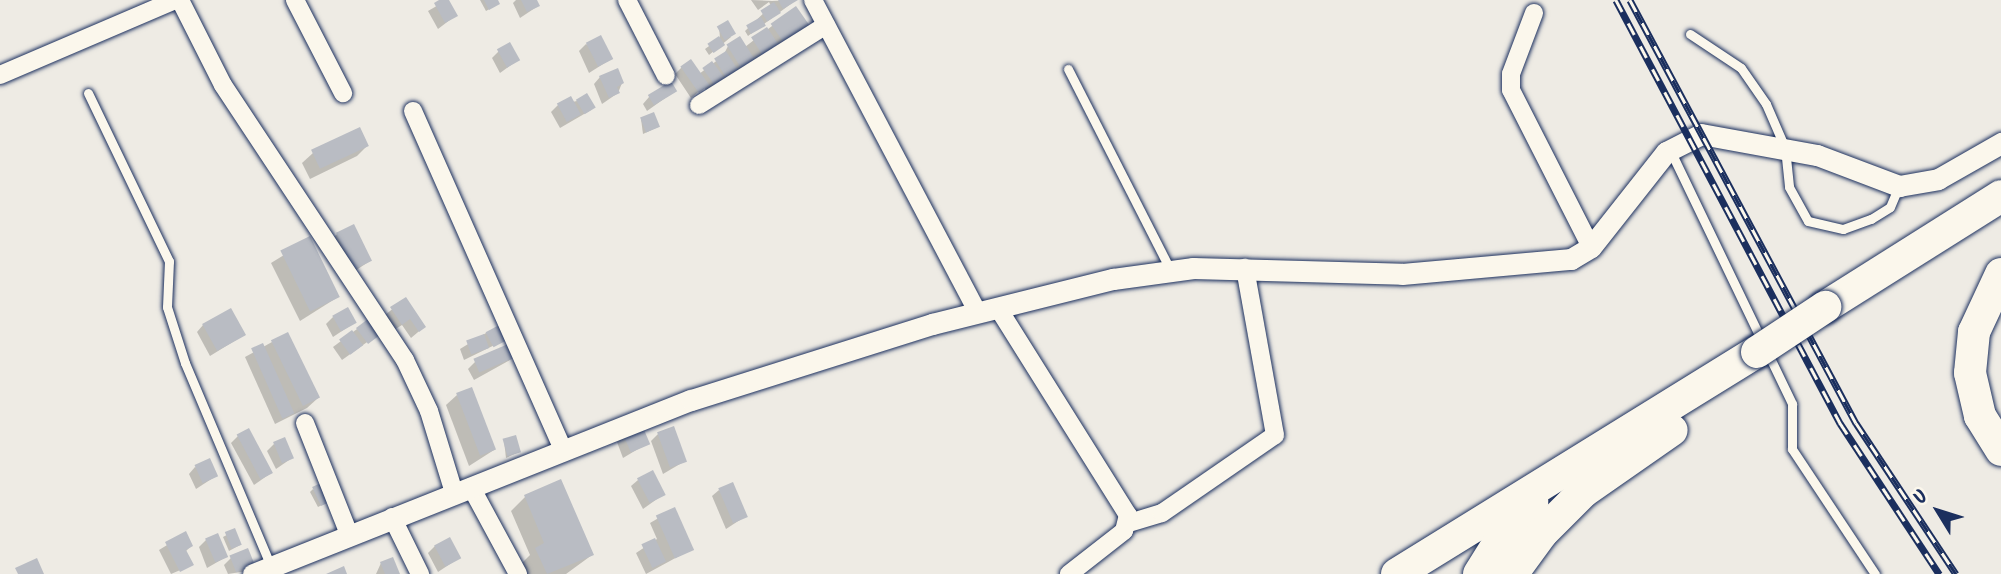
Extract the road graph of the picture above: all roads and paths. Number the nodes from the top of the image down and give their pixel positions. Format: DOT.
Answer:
graph roads {
  1 [pos="177,0"];
  2 [pos="295,0"];
  3 [pos="627,0"];
  4 [pos="813,0"];
  5 [pos="1534,13"];
  6 [pos="826,25"];
  7 [pos="1690,34"];
  8 [pos="1068,69"];
  9 [pos="0,75"];
  10 [pos="666,76"];
  11 [pos="88,93"];
  12 [pos="342,93"];
  13 [pos="699,105"];
  14 [pos="413,111"];
  15 [pos="2001,143"];
  16 [pos="1785,148"];
  17 [pos="1670,150"];
  18 [pos="1899,186"];
  19 [pos="2001,196"];
  20 [pos="2001,214"];
  21 [pos="1591,247"];
  22 [pos="1245,268"];
  23 [pos="1170,270"];
  24 [pos="2001,274"];
  25 [pos="988,310"];
  26 [pos="1830,315"];
  27 [pos="1762,360"];
  28 [pos="305,423"];
  29 [pos="1612,442"];
  30 [pos="562,448"];
  31 [pos="2001,450"];
  32 [pos="462,490"];
  33 [pos="392,517"];
  34 [pos="1129,523"];
  35 [pos="349,534"];
  36 [pos="262,570"];
  37 [pos="420,574"];
  38 [pos="518,574"];
  39 [pos="1069,574"];
  40 [pos="1397,574"];
  41 [pos="1479,574"];
  42 [pos="1512,574"];
  43 [pos="1875,574"];
  1 -- 9 [label="street"];
  1 -- 32 [label="street"];
  2 -- 12 [label="street"];
  3 -- 10 [label="street"];
  4 -- 6 [label="street"];
  5 -- 21 [label="street"];
  6 -- 13 [label="street"];
  6 -- 25 [label="street"];
  7 -- 16 [label="lane"];
  8 -- 23 [label="lane"];
  11 -- 36 [label="lane"];
  14 -- 30 [label="street"];
  15 -- 18 [label="street"];
  16 -- 17 [label="street"];
  16 -- 18 [label="street"];
  16 -- 18 [label="lane"];
  17 -- 21 [label="street"];
  17 -- 43 [label="lane"];
  19 -- 26 [label="highway"];
  20 -- 26 [label="highway"];
  21 -- 22 [label="street"];
  22 -- 23 [label="street"];
  22 -- 34 [label="street"];
  23 -- 25 [label="street"];
  24 -- 31 [label="highway"];
  25 -- 30 [label="street"];
  25 -- 34 [label="street"];
  26 -- 27 [label="highway"];
  27 -- 29 [label="highway"];
  27 -- 42 [label="highway"];
  28 -- 35 [label="street"];
  29 -- 40 [label="highway"];
  29 -- 41 [label="highway"];
  30 -- 32 [label="street"];
  32 -- 33 [label="street"];
  32 -- 38 [label="street"];
  33 -- 35 [label="street"];
  33 -- 37 [label="street"];
  34 -- 39 [label="street"];
  35 -- 36 [label="street"];
}
